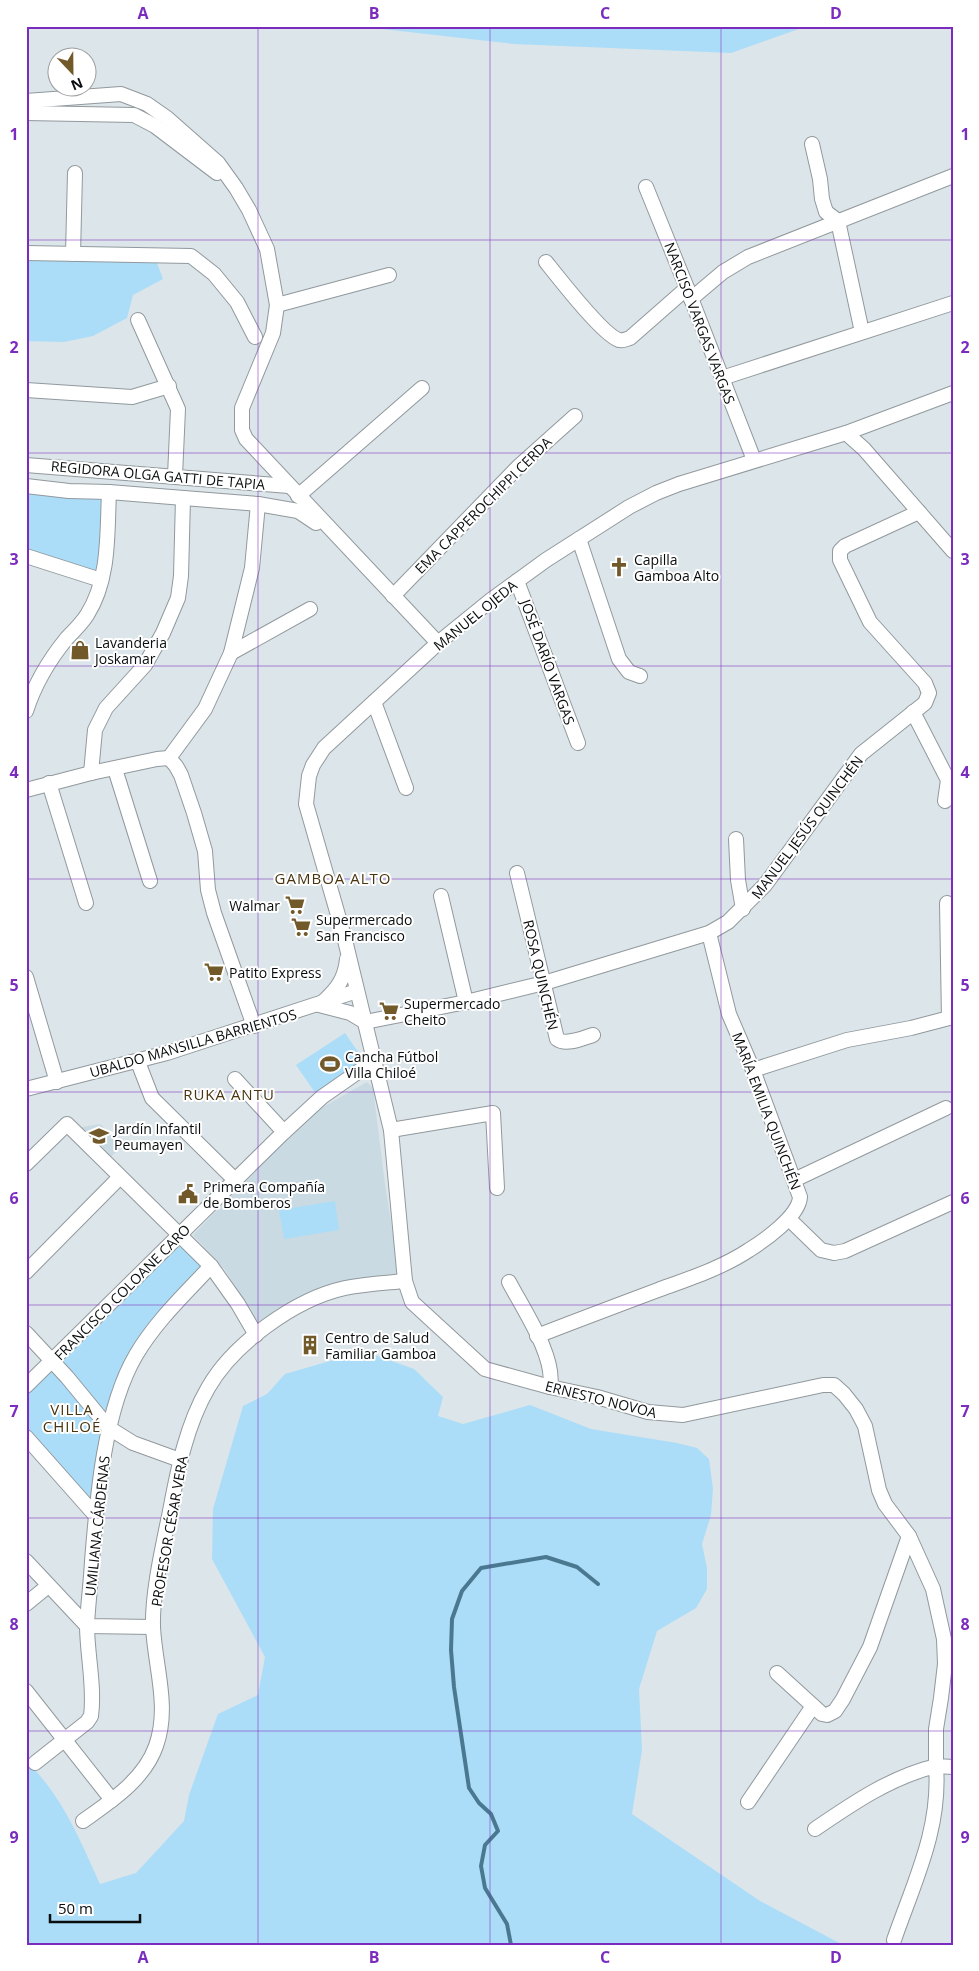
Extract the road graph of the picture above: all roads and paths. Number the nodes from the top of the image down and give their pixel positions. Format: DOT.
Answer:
graph roads {
  1 [pos="26,101"];
  2 [pos="26,113"];
  3 [pos="812,144"];
  4 [pos="76,173"];
  5 [pos="953,176"];
  6 [pos="646,187"];
  7 [pos="234,198"];
  8 [pos="838,221"];
  9 [pos="26,253"];
  10 [pos="73,254"];
  11 [pos="546,262"];
  12 [pos="389,275"];
  13 [pos="690,294"];
  14 [pos="953,303"];
  15 [pos="277,305"];
  16 [pos="138,320"];
  17 [pos="862,332"];
  18 [pos="255,337"];
  19 [pos="722,378"];
  20 [pos="169,386"];
  21 [pos="422,388"];
  22 [pos="26,390"];
  23 [pos="953,393"];
  24 [pos="575,416"];
  25 [pos="846,433"];
  26 [pos="754,460"];
  27 [pos="26,465"];
  28 [pos="175,476"];
  29 [pos="26,486"];
  30 [pos="293,491"];
  31 [pos="109,492"];
  32 [pos="183,498"];
  33 [pos="258,504"];
  34 [pos="919,512"];
  35 [pos="339,539"];
  36 [pos="578,539"];
  37 [pos="953,551"];
  38 [pos="26,556"];
  39 [pos="101,580"];
  40 [pos="518,581"];
  41 [pos="394,596"];
  42 [pos="310,609"];
  43 [pos="438,643"];
  44 [pos="232,653"];
  45 [pos="640,676"];
  46 [pos="374,702"];
  47 [pos="26,711"];
  48 [pos="913,712"];
  49 [pos="578,743"];
  50 [pos="169,758"];
  51 [pos="115,769"];
  52 [pos="91,773"];
  53 [pos="49,783"];
  54 [pos="406,788"];
  55 [pos="26,790"];
  56 [pos="945,801"];
  57 [pos="736,839"];
  58 [pos="517,873"];
  59 [pos="150,881"];
  60 [pos="441,896"];
  61 [pos="86,903"];
  62 [pos="947,903"];
  63 [pos="743,909"];
  64 [pos="709,933"];
  65 [pos="348,954"];
  66 [pos="26,977"];
  67 [pos="544,983"];
  68 [pos="357,992"];
  69 [pos="466,1002"];
  70 [pos="319,1005"];
  71 [pos="951,1017"];
  72 [pos="365,1022"];
  73 [pos="254,1026"];
  74 [pos="593,1035"];
  75 [pos="375,1060"];
  76 [pos="138,1062"];
  77 [pos="753,1070"];
  78 [pos="235,1079"];
  79 [pos="57,1082"];
  80 [pos="26,1089"];
  81 [pos="946,1108"];
  82 [pos="391,1130"];
  83 [pos="284,1132"];
  84 [pos="26,1164"];
  85 [pos="120,1177"];
  86 [pos="234,1179"];
  87 [pos="794,1180"];
  88 [pos="497,1188"];
  89 [pos="953,1202"];
  90 [pos="789,1219"];
  91 [pos="180,1234"];
  92 [pos="211,1266"];
  93 [pos="26,1272"];
  94 [pos="405,1281"];
  95 [pos="509,1282"];
  96 [pos="26,1333"];
  97 [pos="256,1335"];
  98 [pos="537,1336"];
  99 [pos="52,1361"];
  100 [pos="26,1386"];
  101 [pos="550,1387"];
  102 [pos="109,1428"];
  103 [pos="26,1437"];
  104 [pos="180,1460"];
  105 [pos="96,1516"];
  106 [pos="908,1536"];
  107 [pos="26,1561"];
  108 [pos="48,1586"];
  109 [pos="26,1604"];
  110 [pos="87,1626"];
  111 [pos="153,1627"];
  112 [pos="777,1673"];
  113 [pos="26,1691"];
  114 [pos="813,1706"];
  115 [pos="65,1739"];
  116 [pos="35,1763"];
  117 [pos="936,1766"];
  118 [pos="953,1767"];
  119 [pos="112,1800"];
  120 [pos="748,1802"];
  121 [pos="83,1821"];
  122 [pos="815,1829"];
  123 [pos="894,1940"];
  1 -- 15 [label="street"];
  2 -- 7 [label="street"];
  3 -- 8 [label="street"];
  4 -- 10 [label="street"];
  5 -- 8 [label="street"];
  6 -- 13 [label="street, NARCISO VARGAS VARGAS"];
  8 -- 13 [label="street"];
  8 -- 17 [label="street"];
  9 -- 10 [label="street"];
  10 -- 18 [label="street"];
  11 -- 13 [label="street"];
  12 -- 15 [label="street"];
  13 -- 19 [label="street, NARCISO VARGAS VARGAS"];
  14 -- 17 [label="street"];
  15 -- 30 [label="street"];
  16 -- 20 [label="street"];
  17 -- 19 [label="street"];
  19 -- 26 [label="street, NARCISO VARGAS VARGAS"];
  20 -- 22 [label="street"];
  20 -- 28 [label="street"];
  21 -- 30 [label="street"];
  23 -- 25 [label="street, MANUEL OJEDA"];
  24 -- 41 [label="street, EMA CAPPEROCHIPPI CERDA"];
  25 -- 26 [label="street, MANUEL OJEDA"];
  25 -- 34 [label="street"];
  26 -- 36 [label="street, MANUEL OJEDA"];
  27 -- 28 [label="street, REGIDORA OLGA GATTI DE TAPIA"];
  28 -- 30 [label="street, REGIDORA OLGA GATTI DE TAPIA"];
  29 -- 31 [label="street"];
  30 -- 35 [label="street"];
  31 -- 32 [label="street"];
  31 -- 39 [label="street"];
  32 -- 33 [label="street"];
  32 -- 52 [label="street"];
  33 -- 35 [label="street"];
  33 -- 44 [label="street"];
  34 -- 37 [label="street"];
  34 -- 48 [label="street, MANUEL JESÚS QUINCHÉN"];
  35 -- 41 [label="street"];
  36 -- 40 [label="street, MANUEL OJEDA"];
  36 -- 45 [label="street"];
  38 -- 39 [label="street"];
  39 -- 47 [label="street"];
  40 -- 43 [label="street, MANUEL OJEDA"];
  40 -- 49 [label="street, JOSÉ DARÍO VARGAS"];
  41 -- 43 [label="street"];
  42 -- 44 [label="street"];
  43 -- 46 [label="street, MANUEL OJEDA"];
  44 -- 50 [label="street"];
  46 -- 54 [label="street"];
  46 -- 65 [label="street, MANUEL OJEDA"];
  48 -- 56 [label="street"];
  48 -- 63 [label="street, MANUEL JESÚS QUINCHÉN"];
  50 -- 51 [label="street"];
  50 -- 73 [label="street"];
  51 -- 52 [label="street"];
  51 -- 59 [label="street"];
  52 -- 53 [label="street"];
  53 -- 55 [label="street"];
  53 -- 61 [label="street"];
  57 -- 63 [label="street"];
  58 -- 67 [label="street, ROSA QUINCHÉN"];
  60 -- 69 [label="street"];
  62 -- 71 [label="street"];
  63 -- 64 [label="street, MANUEL JESÚS QUINCHÉN"];
  64 -- 67 [label="street, MANUEL JESÚS QUINCHÉN"];
  64 -- 77 [label="street, MARÍA EMILIA QUINCHÉN"];
  65 -- 68 [label="street, ERNESTO NOVOA"];
  65 -- 70 [label="street"];
  66 -- 79 [label="street"];
  67 -- 69 [label="street, MANUEL JESÚS QUINCHÉN"];
  67 -- 74 [label="street, ROSA QUINCHÉN"];
  68 -- 70 [label="street, UBALDO MANSILLA BARRIENTOS"];
  68 -- 72 [label="street, ERNESTO NOVOA"];
  69 -- 72 [label="street, MANUEL JESÚS QUINCHÉN"];
  70 -- 72 [label="street"];
  70 -- 73 [label="street, UBALDO MANSILLA BARRIENTOS"];
  71 -- 77 [label="street"];
  72 -- 75 [label="street, ERNESTO NOVOA"];
  73 -- 76 [label="street, UBALDO MANSILLA BARRIENTOS"];
  75 -- 82 [label="street, ERNESTO NOVOA"];
  75 -- 83 [label="street, FRANCISCO COLOANE CARO"];
  76 -- 79 [label="street, UBALDO MANSILLA BARRIENTOS"];
  76 -- 86 [label="street"];
  77 -- 87 [label="street, MARÍA EMILIA QUINCHÉN"];
  78 -- 83 [label="street"];
  79 -- 80 [label="street, UBALDO MANSILLA BARRIENTOS"];
  81 -- 87 [label="street"];
  82 -- 88 [label="street"];
  82 -- 94 [label="street, ERNESTO NOVOA"];
  83 -- 86 [label="street, FRANCISCO COLOANE CARO"];
  84 -- 85 [label="street"];
  85 -- 91 [label="street"];
  85 -- 93 [label="street"];
  86 -- 91 [label="street, FRANCISCO COLOANE CARO"];
  87 -- 90 [label="street, MARÍA EMILIA QUINCHÉN"];
  89 -- 90 [label="street"];
  90 -- 98 [label="street, MARÍA EMILIA QUINCHÉN"];
  91 -- 92 [label="street"];
  91 -- 99 [label="street, FRANCISCO COLOANE CARO"];
  92 -- 97 [label="street"];
  92 -- 102 [label="street, UMILIANA CÁRDENAS"];
  94 -- 97 [label="street, PROFESOR CÉSAR VERA"];
  94 -- 101 [label="street, ERNESTO NOVOA"];
  95 -- 98 [label="street"];
  96 -- 99 [label="street"];
  97 -- 104 [label="street, PROFESOR CÉSAR VERA"];
  98 -- 101 [label="street"];
  99 -- 100 [label="street, FRANCISCO COLOANE CARO"];
  99 -- 102 [label="street"];
  101 -- 106 [label="street, ERNESTO NOVOA"];
  102 -- 104 [label="street"];
  102 -- 105 [label="street, UMILIANA CÁRDENAS"];
  103 -- 105 [label="street"];
  104 -- 111 [label="street, PROFESOR CÉSAR VERA"];
  105 -- 110 [label="street, UMILIANA CÁRDENAS"];
  106 -- 114 [label="street"];
  106 -- 117 [label="street, ERNESTO NOVOA"];
  107 -- 108 [label="street"];
  108 -- 109 [label="street"];
  108 -- 110 [label="street"];
  110 -- 111 [label="street"];
  110 -- 115 [label="street, UMILIANA CÁRDENAS"];
  111 -- 119 [label="street, PROFESOR CÉSAR VERA"];
  112 -- 114 [label="street"];
  113 -- 115 [label="street"];
  114 -- 120 [label="street"];
  115 -- 116 [label="street, UMILIANA CÁRDENAS"];
  115 -- 119 [label="street"];
  117 -- 118 [label="street"];
  117 -- 122 [label="street"];
  117 -- 123 [label="street, ERNESTO NOVOA"];
  119 -- 121 [label="street, PROFESOR CÉSAR VERA"];
}
